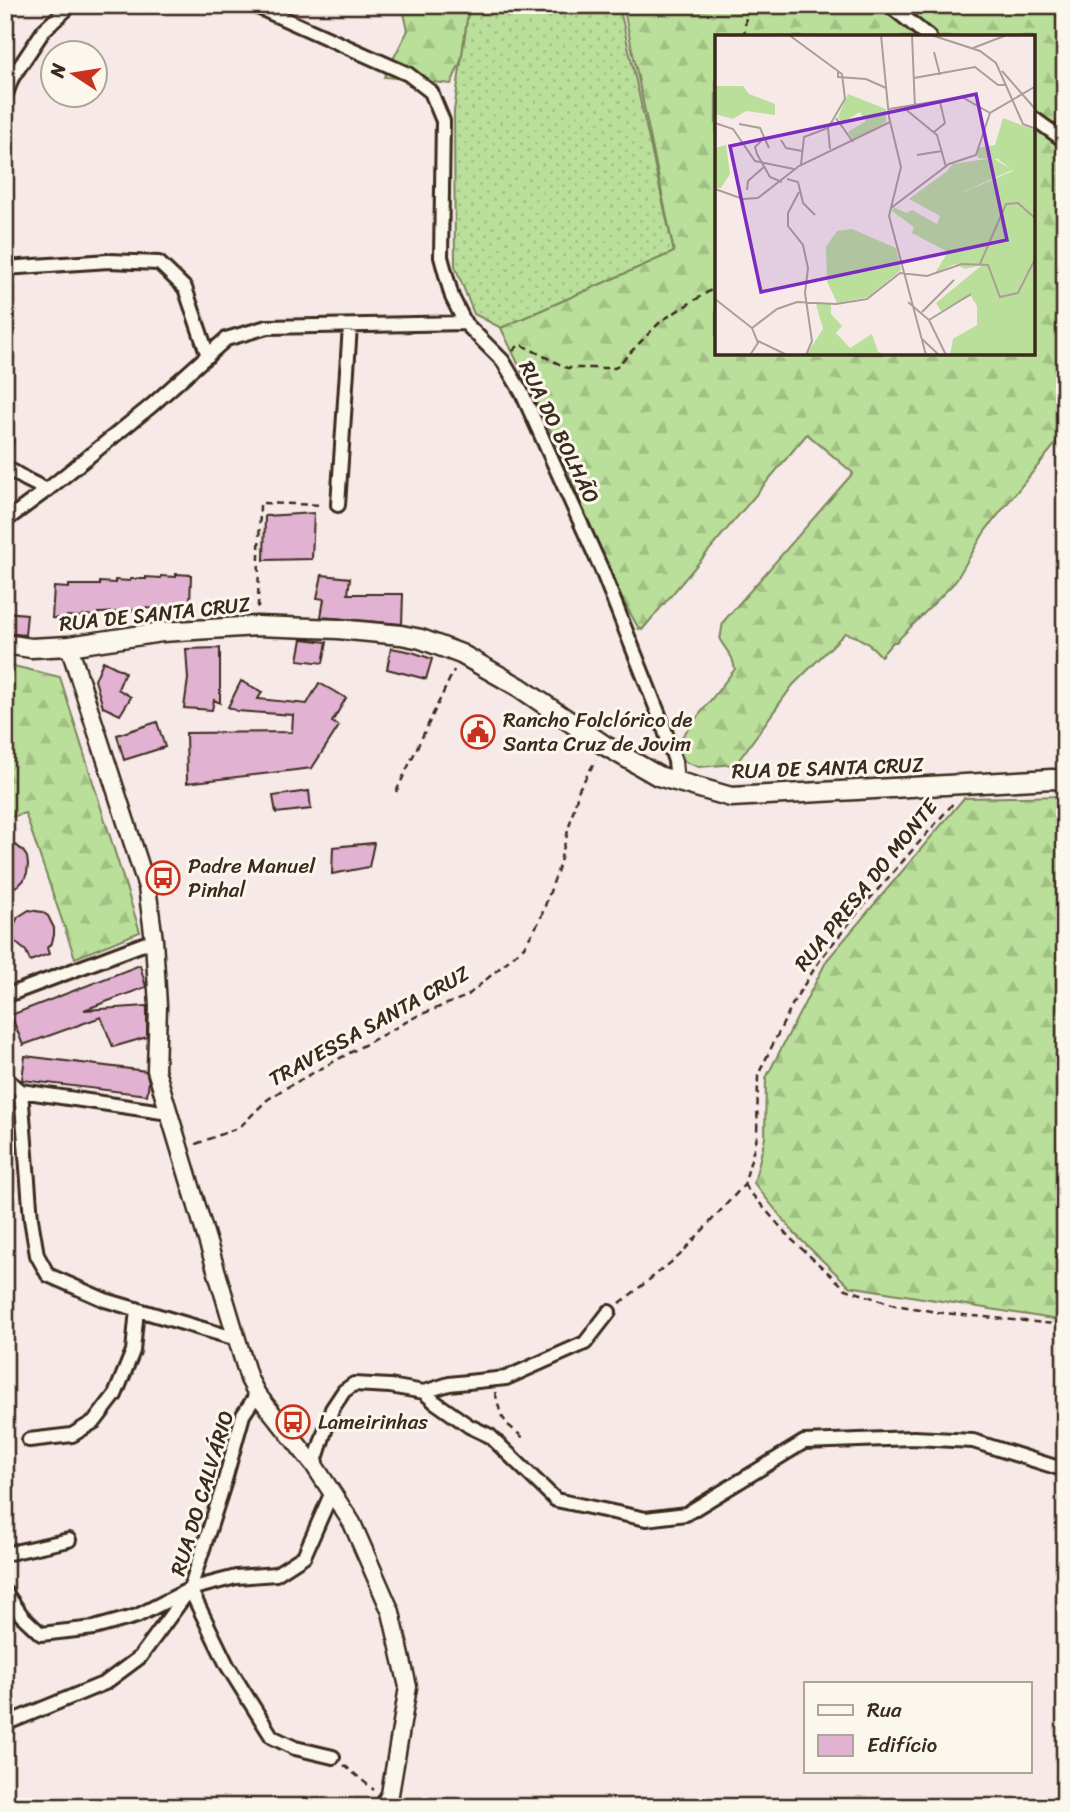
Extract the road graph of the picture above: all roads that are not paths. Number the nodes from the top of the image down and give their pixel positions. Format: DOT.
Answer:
graph roads {
  1 [pos="71,5"];
  2 [pos="253,5"];
  3 [pos="889,5"];
  4 [pos="926,35"];
  5 [pos="5,97"];
  6 [pos="1035,119"];
  7 [pos="1065,141"];
  8 [pos="5,268"];
  9 [pos="465,323"];
  10 [pos="351,326"];
  11 [pos="208,356"];
  12 [pos="5,433"];
  13 [pos="5,443"];
  14 [pos="5,467"];
  15 [pos="47,490"];
  16 [pos="338,505"];
  17 [pos="5,521"];
  18 [pos="5,644"];
  19 [pos="69,646"];
  20 [pos="1065,780"];
  21 [pos="674,781"];
  22 [pos="154,940"];
  23 [pos="5,996"];
  24 [pos="5,1078"];
  25 [pos="21,1091"];
  26 [pos="169,1113"];
  27 [pos="138,1309"];
  28 [pos="609,1312"];
  29 [pos="237,1339"];
  30 [pos="425,1392"];
  31 [pos="257,1394"];
  32 [pos="29,1440"];
  33 [pos="314,1465"];
  34 [pos="1065,1470"];
  35 [pos="332,1492"];
  36 [pos="69,1540"];
  37 [pos="5,1554"];
  38 [pos="190,1589"];
  39 [pos="5,1592"];
  40 [pos="5,1724"];
  41 [pos="333,1757"];
  42 [pos="384,1804"];
  1 -- 5 [label="street"];
  2 -- 9 [label="street, RUA DO BOLHÃO"];
  3 -- 4 [label="street"];
  6 -- 7 [label="street"];
  8 -- 11 [label="street"];
  9 -- 10 [label="street"];
  9 -- 21 [label="street, RUA DO BOLHÃO"];
  10 -- 11 [label="street"];
  10 -- 16 [label="street"];
  11 -- 15 [label="street"];
  12 -- 13 [label="street"];
  14 -- 15 [label="street"];
  15 -- 17 [label="street"];
  18 -- 19 [label="main road, RUA DE SANTA CRUZ"];
  19 -- 21 [label="main road, RUA DE SANTA CRUZ"];
  19 -- 22 [label="street"];
  20 -- 21 [label="main road, RUA DE SANTA CRUZ"];
  22 -- 23 [label="street"];
  22 -- 26 [label="street"];
  24 -- 25 [label="street"];
  25 -- 26 [label="street"];
  25 -- 27 [label="street"];
  26 -- 29 [label="street"];
  27 -- 29 [label="street"];
  27 -- 32 [label="street"];
  28 -- 30 [label="street"];
  29 -- 31 [label="street"];
  30 -- 33 [label="street"];
  30 -- 34 [label="street"];
  31 -- 33 [label="street"];
  31 -- 38 [label="street, RUA DO CALVÁRIO"];
  33 -- 35 [label="street"];
  35 -- 38 [label="street, RUA DO CALVÁRIO"];
  35 -- 42 [label="street"];
  36 -- 37 [label="street"];
  38 -- 39 [label="street"];
  38 -- 40 [label="street"];
  38 -- 41 [label="street"];
}
